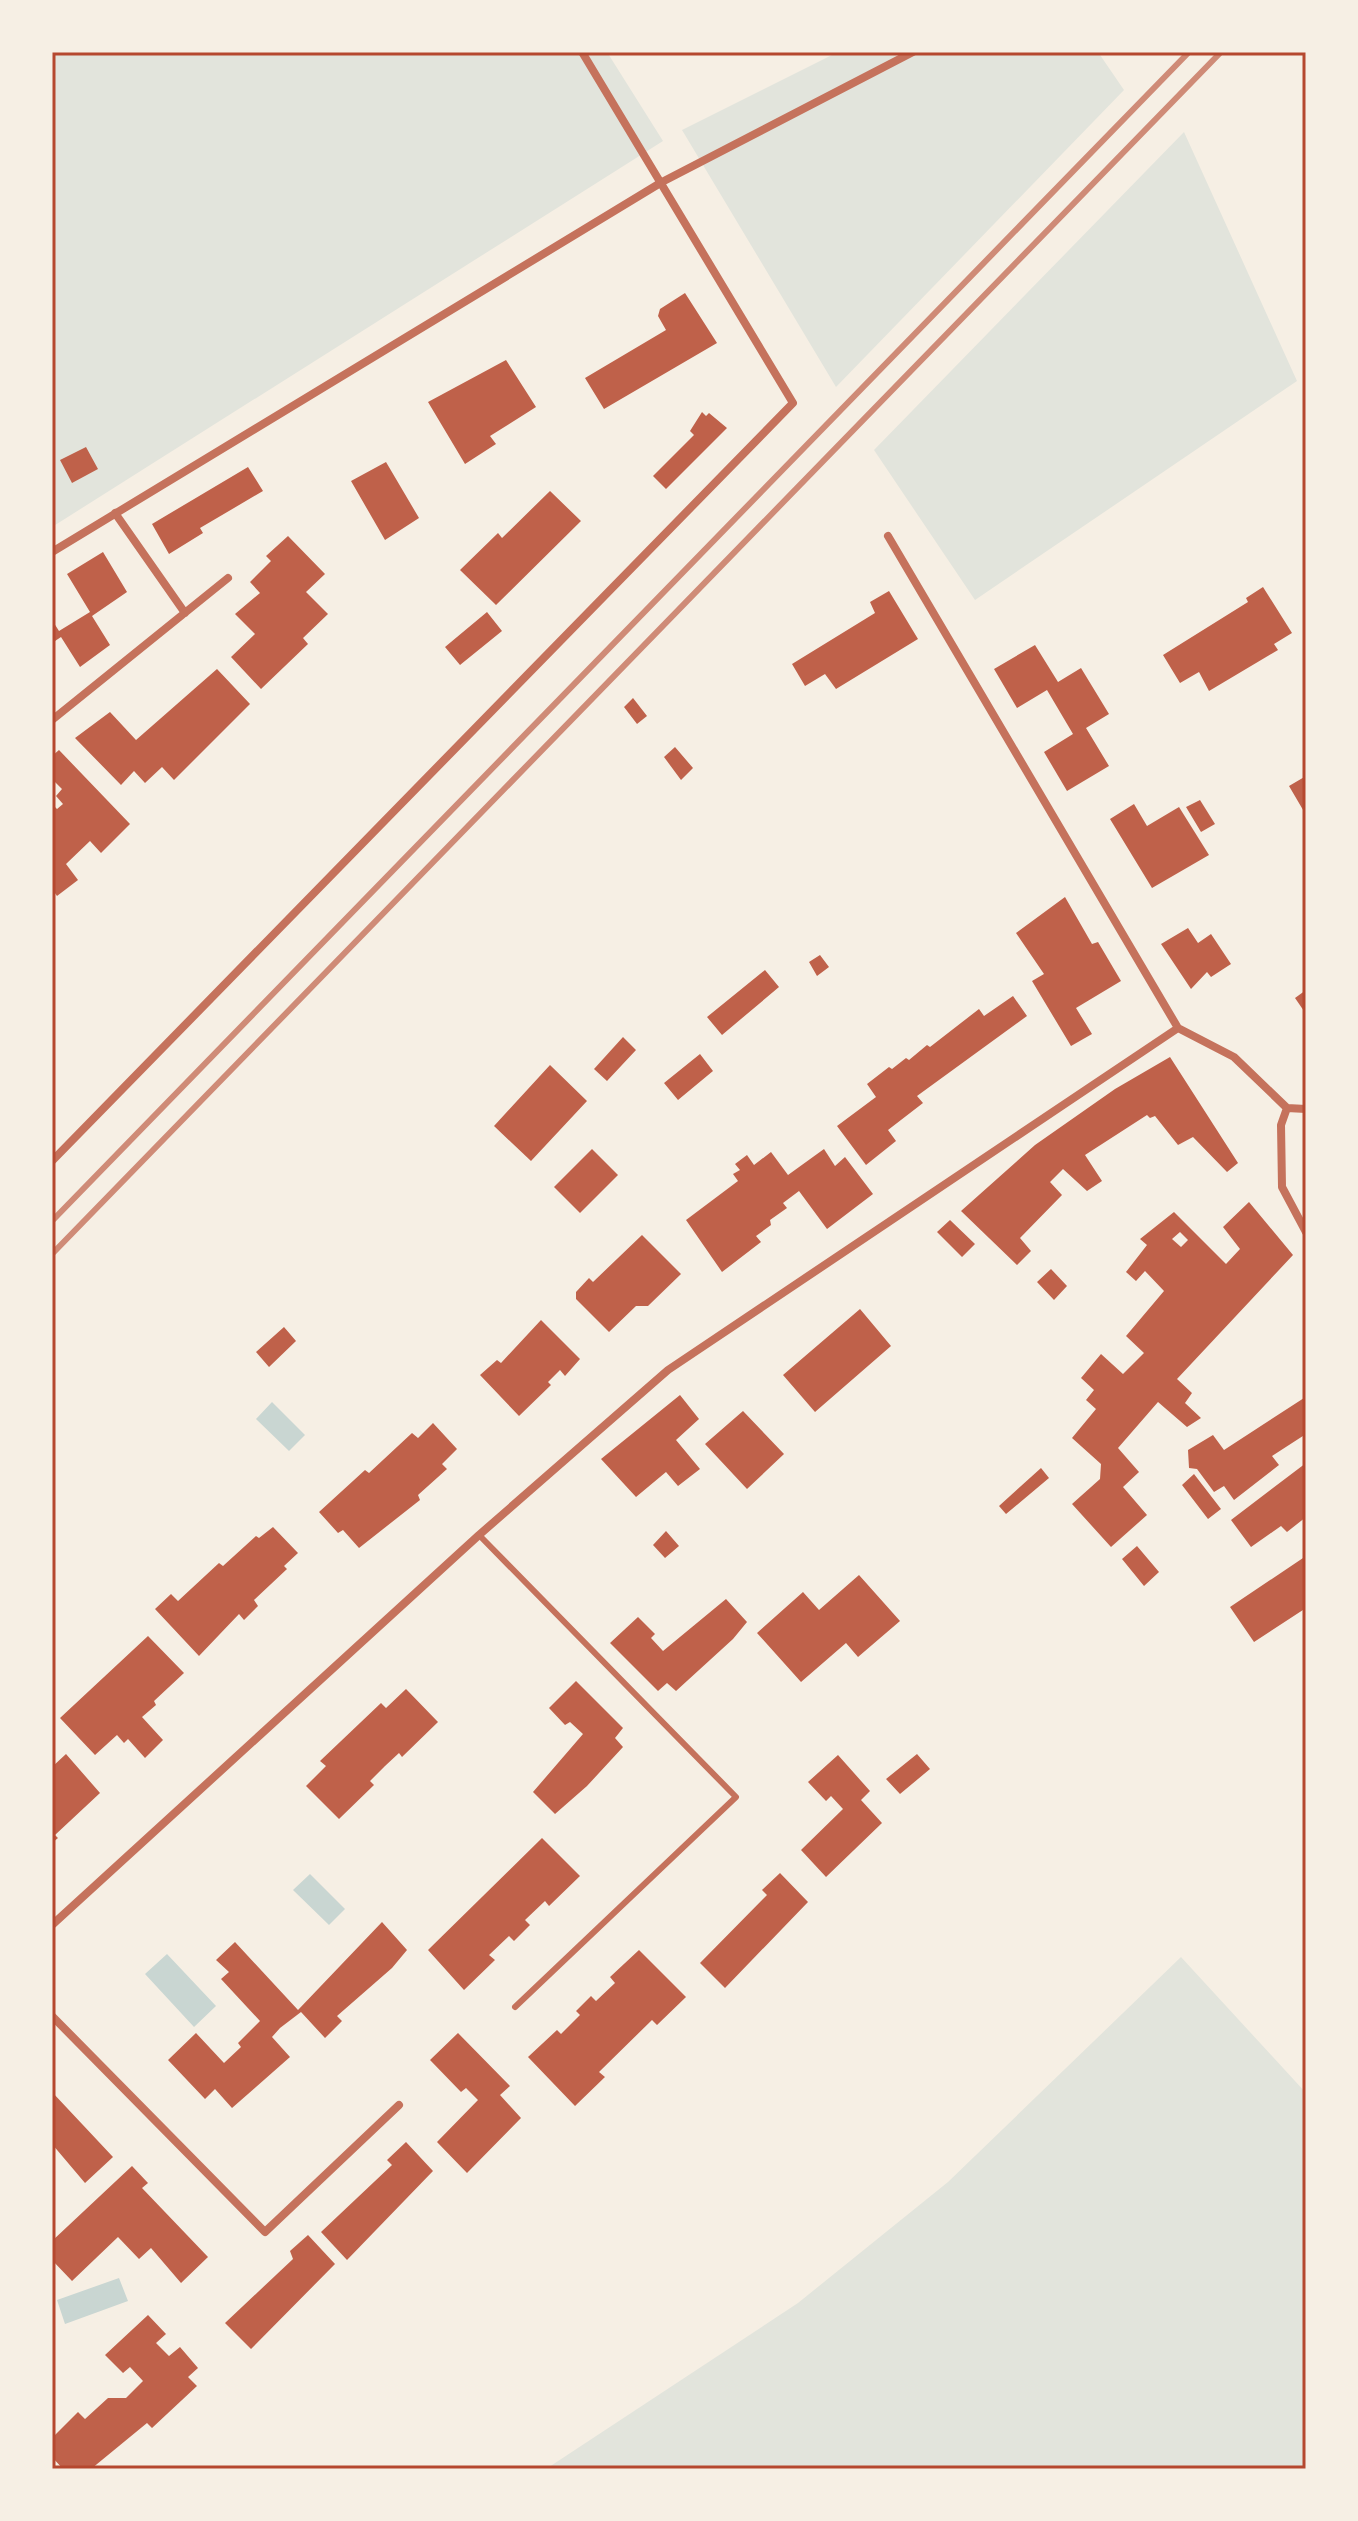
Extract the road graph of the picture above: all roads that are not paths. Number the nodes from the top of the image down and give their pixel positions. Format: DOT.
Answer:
graph roads {
  1 [pos="582,52"];
  2 [pos="913,52"];
  3 [pos="662,182"];
  4 [pos="115,513"];
  5 [pos="888,536"];
  6 [pos="52,552"];
  7 [pos="228,578"];
  8 [pos="185,613"];
  9 [pos="52,720"];
  10 [pos="1178,1028"];
  11 [pos="1287,1108"];
  12 [pos="1306,1109"];
  13 [pos="52,1161"];
  14 [pos="1306,1232"];
  15 [pos="479,1535"];
  16 [pos="52,1925"];
  17 [pos="515,2007"];
  18 [pos="52,2016"];
  19 [pos="399,2105"];
  1 -- 3 [label="street"];
  2 -- 3 [label="street"];
  3 -- 4 [label="street"];
  3 -- 13 [label="street"];
  4 -- 6 [label="street"];
  4 -- 8 [label="street"];
  5 -- 10 [label="street"];
  7 -- 8 [label="street"];
  8 -- 9 [label="street"];
  10 -- 11 [label="street"];
  10 -- 15 [label="street"];
  11 -- 12 [label="street"];
  11 -- 14 [label="street"];
  15 -- 16 [label="street"];
  15 -- 17 [label="lane"];
  18 -- 19 [label="street"];
}
